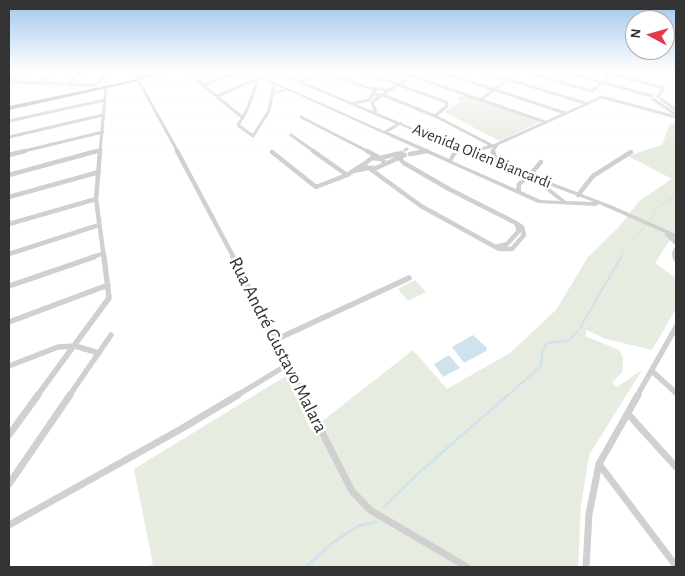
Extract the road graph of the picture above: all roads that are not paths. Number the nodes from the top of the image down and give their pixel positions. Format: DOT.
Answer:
graph roads {
  1 [pos="43,98"];
  2 [pos="49,98"];
  3 [pos="148,98"];
  4 [pos="219,98"];
  5 [pos="251,98"];
  6 [pos="271,98"];
  7 [pos="312,98"];
  8 [pos="341,98"];
  9 [pos="370,98"];
  10 [pos="379,98"];
  11 [pos="394,98"];
  12 [pos="434,98"];
  13 [pos="474,98"];
  14 [pos="483,98"];
  15 [pos="520,98"];
  16 [pos="566,98"];
  17 [pos="603,98"];
  18 [pos="609,98"];
  19 [pos="653,98"];
  20 [pos="659,98"];
  21 [pos="105,100"];
  22 [pos="480,100"];
  23 [pos="348,101"];
  24 [pos="355,104"];
  25 [pos="585,104"];
  26 [pos="9,107"];
  27 [pos="340,108"];
  28 [pos="666,108"];
  29 [pos="671,108"];
  30 [pos="233,109"];
  31 [pos="247,110"];
  32 [pos="676,110"];
  33 [pos="376,113"];
  34 [pos="565,113"];
  35 [pos="103,115"];
  36 [pos="676,115"];
  37 [pos="301,116"];
  38 [pos="435,116"];
  39 [pos="243,118"];
  40 [pos="9,121"];
  41 [pos="545,122"];
  42 [pos="403,124"];
  43 [pos="103,132"];
  44 [pos="384,132"];
  45 [pos="291,135"];
  46 [pos="390,135"];
  47 [pos="9,137"];
  48 [pos="408,142"];
  49 [pos="495,145"];
  50 [pos="456,148"];
  51 [pos="101,150"];
  52 [pos="427,151"];
  53 [pos="466,151"];
  54 [pos="272,152"];
  55 [pos="369,152"];
  56 [pos="407,152"];
  57 [pos="631,152"];
  58 [pos="395,154"];
  59 [pos="9,155"];
  60 [pos="372,158"];
  61 [pos="380,158"];
  62 [pos="400,158"];
  63 [pos="442,158"];
  64 [pos="450,161"];
  65 [pos="496,162"];
  66 [pos="541,162"];
  67 [pos="364,164"];
  68 [pos="384,164"];
  69 [pos="369,168"];
  70 [pos="376,168"];
  71 [pos="353,171"];
  72 [pos="99,172"];
  73 [pos="9,175"];
  74 [pos="347,175"];
  75 [pos="376,175"];
  76 [pos="531,177"];
  77 [pos="518,192"];
  78 [pos="578,195"];
  79 [pos="9,197"];
  80 [pos="96,199"];
  81 [pos="564,202"];
  82 [pos="571,202"];
  83 [pos="604,204"];
  84 [pos="9,223"];
  85 [pos="99,225"];
  86 [pos="657,227"];
  87 [pos="676,236"];
  88 [pos="676,243"];
  89 [pos="676,249"];
  90 [pos="104,253"];
  91 [pos="9,254"];
  92 [pos="676,260"];
  93 [pos="409,278"];
  94 [pos="108,285"];
  95 [pos="9,286"];
  96 [pos="9,322"];
  97 [pos="676,326"];
  98 [pos="111,335"];
  99 [pos="275,340"];
  100 [pos="75,346"];
  101 [pos="99,353"];
  102 [pos="287,365"];
  103 [pos="9,366"];
  104 [pos="652,371"];
  105 [pos="676,393"];
  106 [pos="628,414"];
  107 [pos="9,434"];
  108 [pos="599,464"];
  109 [pos="676,467"];
  110 [pos="9,484"];
  111 [pos="9,525"];
  112 [pos="676,566"];
  113 [pos="467,567"];
  114 [pos="586,567"];
  1 -- 26 [label="main road"];
  2 -- 26 [label="main road"];
  3 -- 99 [label="street, Rua André Gustavo Malara"];
  4 -- 30 [label="street"];
  5 -- 31 [label="street"];
  6 -- 39 [label="street"];
  7 -- 27 [label="street"];
  8 -- 23 [label="street, Avenida Olien Biancardi"];
  9 -- 24 [label="street"];
  10 -- 33 [label="street"];
  11 -- 38 [label="street"];
  12 -- 38 [label="street"];
  13 -- 22 [label="street"];
  14 -- 22 [label="street"];
  15 -- 34 [label="street"];
  16 -- 25 [label="street"];
  17 -- 25 [label="street"];
  18 -- 36 [label="street"];
  19 -- 20 [label="street"];
  19 -- 28 [label="street"];
  20 -- 29 [label="street"];
  21 -- 35 [label="street"];
  21 -- 40 [label="street"];
  22 -- 41 [label="street"];
  23 -- 24 [label="street, Avenida Olien Biancardi"];
  23 -- 27 [label="street"];
  24 -- 27 [label="street"];
  24 -- 33 [label="street, Avenida Olien Biancardi"];
  25 -- 34 [label="street"];
  27 -- 44 [label="street"];
  28 -- 29 [label="street"];
  28 -- 36 [label="street"];
  29 -- 32 [label="street"];
  30 -- 31 [label="street"];
  30 -- 39 [label="street"];
  31 -- 39 [label="street"];
  33 -- 42 [label="street, Avenida Olien Biancardi"];
  34 -- 41 [label="street"];
  35 -- 43 [label="street"];
  35 -- 47 [label="street"];
  37 -- 55 [label="street"];
  38 -- 49 [label="street"];
  41 -- 49 [label="street"];
  42 -- 44 [label="street"];
  42 -- 46 [label="street"];
  42 -- 50 [label="street, Avenida Olien Biancardi"];
  43 -- 51 [label="street"];
  43 -- 59 [label="street"];
  44 -- 46 [label="street"];
  45 -- 74 [label="street"];
  46 -- 48 [label="street"];
  48 -- 52 [label="street"];
  48 -- 56 [label="street"];
  49 -- 53 [label="street"];
  49 -- 65 [label="street"];
  50 -- 53 [label="street, Avenida Olien Biancardi"];
  50 -- 63 [label="street"];
  51 -- 72 [label="street"];
  51 -- 73 [label="street"];
  52 -- 56 [label="street"];
  52 -- 63 [label="street"];
  53 -- 64 [label="street"];
  53 -- 65 [label="street, Avenida Olien Biancardi"];
  54 -- 74 [label="street"];
  55 -- 60 [label="street"];
  55 -- 61 [label="street"];
  56 -- 58 [label="street"];
  56 -- 62 [label="street"];
  57 -- 78 [label="street"];
  58 -- 61 [label="street"];
  58 -- 62 [label="street"];
  60 -- 61 [label="street"];
  60 -- 67 [label="street"];
  61 -- 68 [label="street"];
  62 -- 68 [label="street"];
  62 -- 75 [label="street"];
  63 -- 64 [label="street"];
  64 -- 77 [label="street"];
  65 -- 76 [label="street, Avenida Olien Biancardi"];
  66 -- 76 [label="street"];
  67 -- 69 [label="street"];
  67 -- 71 [label="street"];
  68 -- 70 [label="street"];
  69 -- 70 [label="street"];
  69 -- 71 [label="street"];
  69 -- 75 [label="street"];
  70 -- 75 [label="street"];
  71 -- 74 [label="street"];
  72 -- 79 [label="street"];
  72 -- 80 [label="street"];
  76 -- 77 [label="street"];
  76 -- 78 [label="street, Avenida Olien Biancardi"];
  76 -- 81 [label="street"];
  77 -- 81 [label="street, Avenida Olien Biancardi"];
  78 -- 82 [label="street"];
  78 -- 83 [label="street, Avenida Olien Biancardi"];
  80 -- 84 [label="street"];
  80 -- 85 [label="street"];
  81 -- 82 [label="street, Avenida Olien Biancardi"];
  82 -- 83 [label="street, Avenida Olien Biancardi"];
  83 -- 86 [label="street, Avenida Olien Biancardi"];
  85 -- 90 [label="street"];
  85 -- 91 [label="street"];
  86 -- 87 [label="street, Avenida Olien Biancardi"];
  86 -- 88 [label="street, Avenida Olien Biancardi"];
  89 -- 92 [label="street"];
  90 -- 94 [label="street"];
  90 -- 95 [label="street"];
  93 -- 99 [label="street"];
  94 -- 96 [label="street"];
  94 -- 100 [label="street"];
  97 -- 104 [label="street"];
  98 -- 101 [label="street"];
  99 -- 102 [label="street, Rua André Gustavo Malara"];
  100 -- 101 [label="street"];
  100 -- 103 [label="street"];
  100 -- 107 [label="street"];
  101 -- 110 [label="street"];
  102 -- 111 [label="street"];
  102 -- 113 [label="street, Rua André Gustavo Malara"];
  104 -- 105 [label="street"];
  104 -- 106 [label="street"];
  106 -- 108 [label="street"];
  106 -- 109 [label="street"];
  108 -- 112 [label="street"];
  108 -- 114 [label="street"];
}
